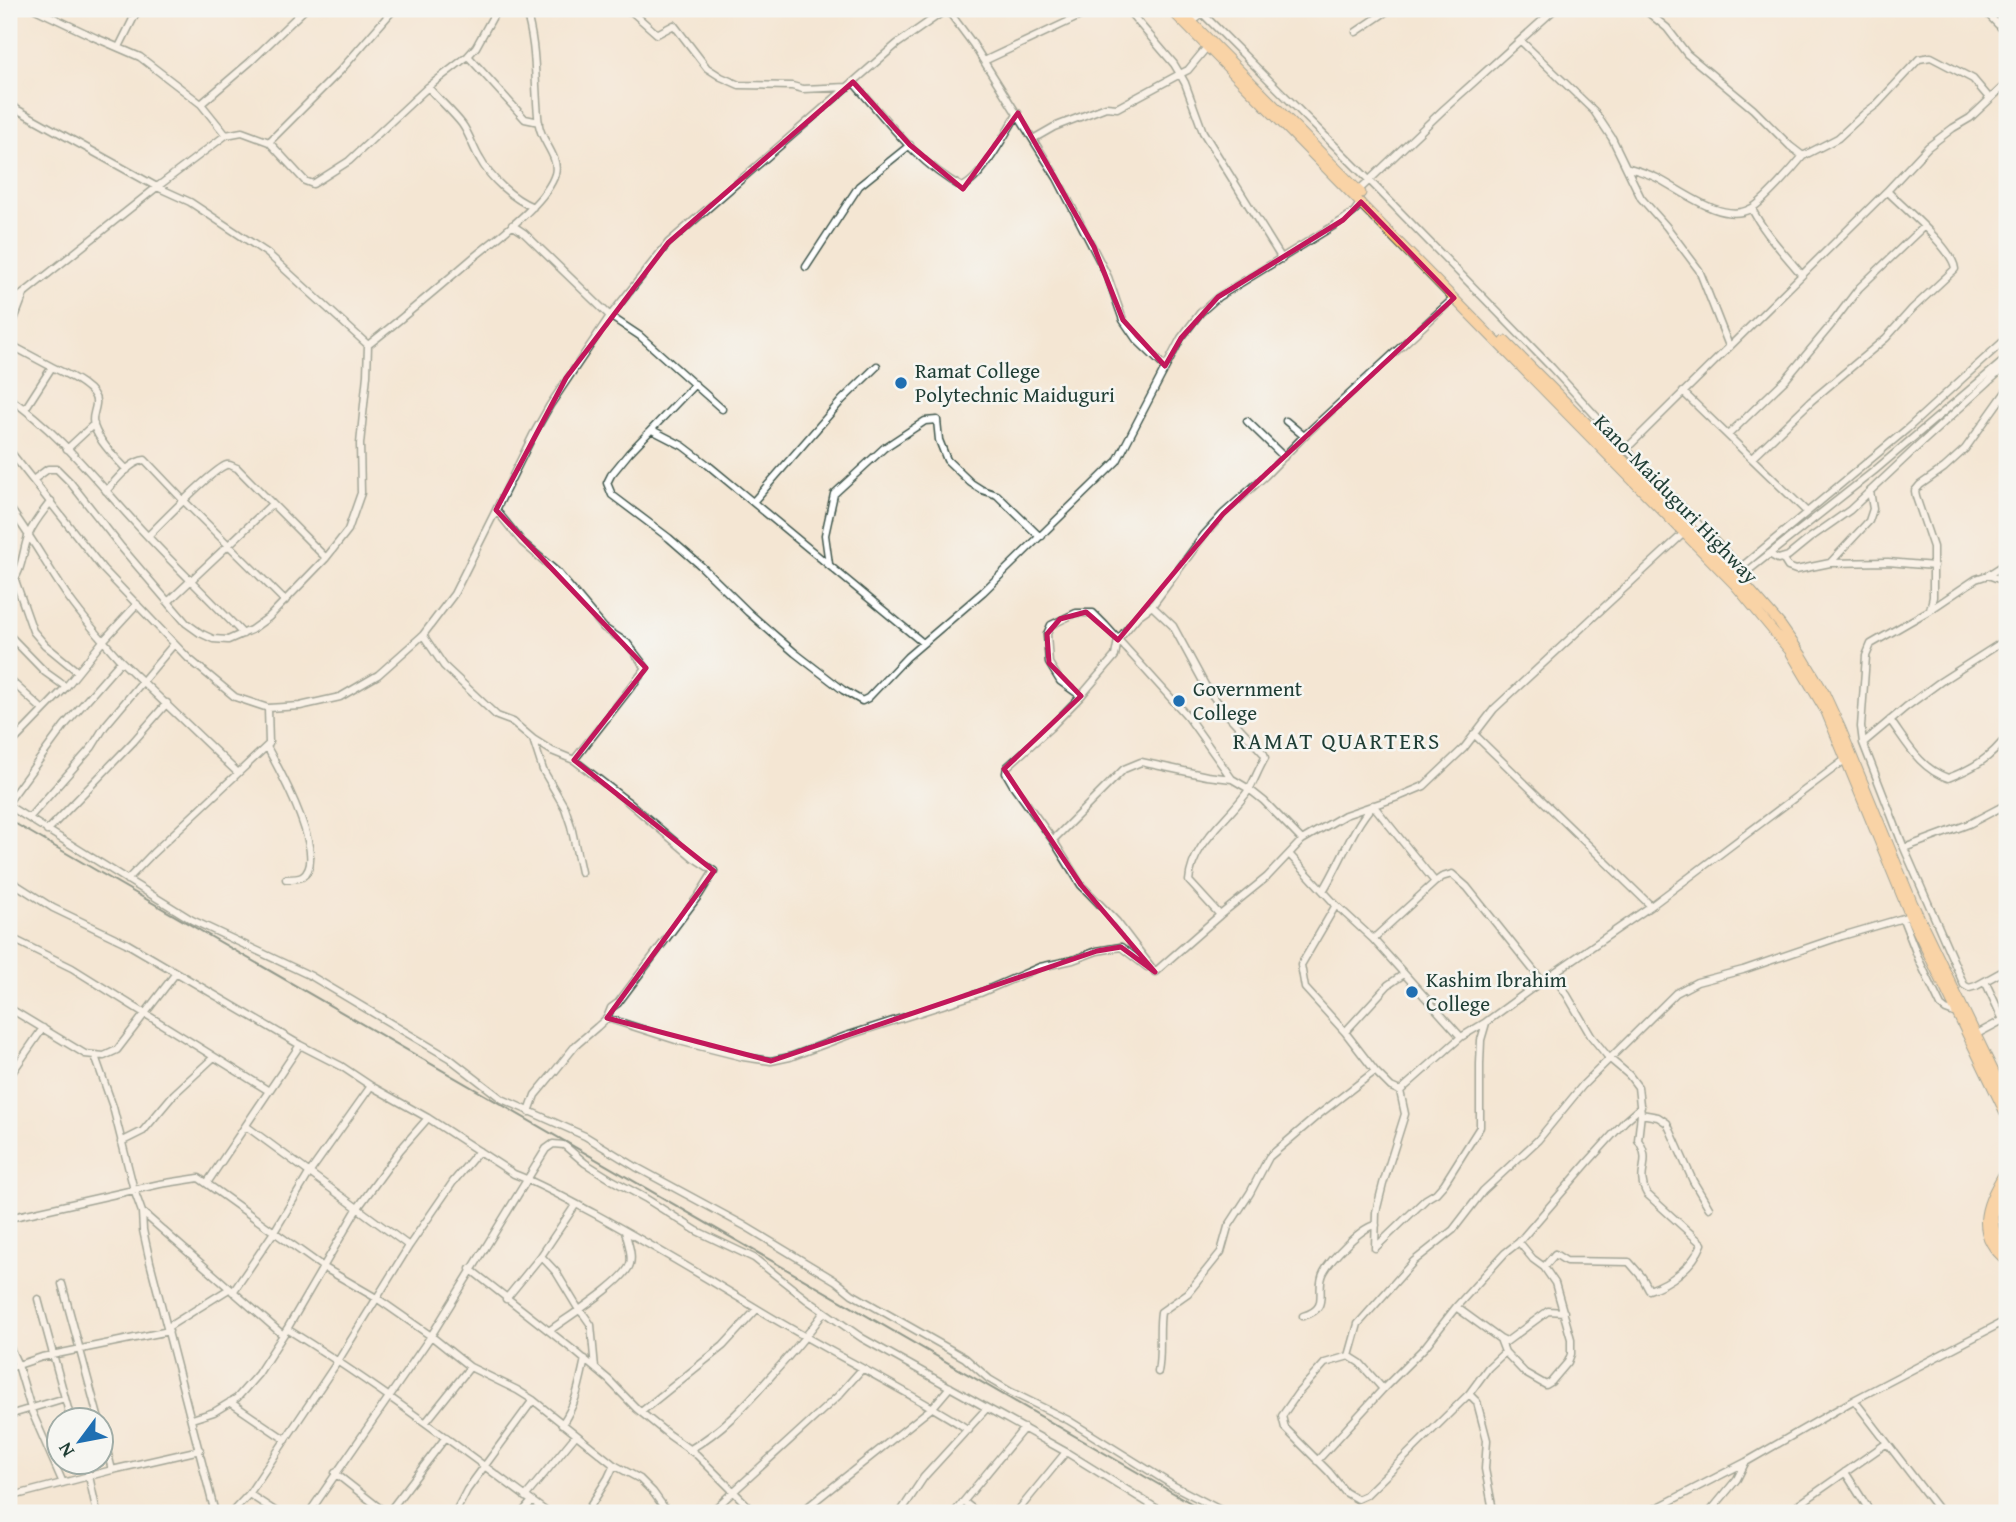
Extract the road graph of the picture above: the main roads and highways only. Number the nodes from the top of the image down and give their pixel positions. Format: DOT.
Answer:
graph roads {
  1 [pos="1170,9"];
  2 [pos="1179,9"];
  3 [pos="1972,1037"];
  4 [pos="2007,1099"];
  5 [pos="2007,1117"];
  6 [pos="2007,1168"];
  7 [pos="2007,1185"];
  8 [pos="2007,1252"];
  9 [pos="2007,1261"];
  1 -- 3 [label="highway, Kano-Maiduguri Highway"];
  2 -- 3 [label="highway, Kano-Maiduguri Highway"];
  3 -- 4 [label="highway, Kano-Maiduguri Highway"];
  3 -- 5 [label="highway, Kano-Maiduguri Highway"];
  6 -- 9 [label="highway"];
  7 -- 8 [label="highway"];
}
